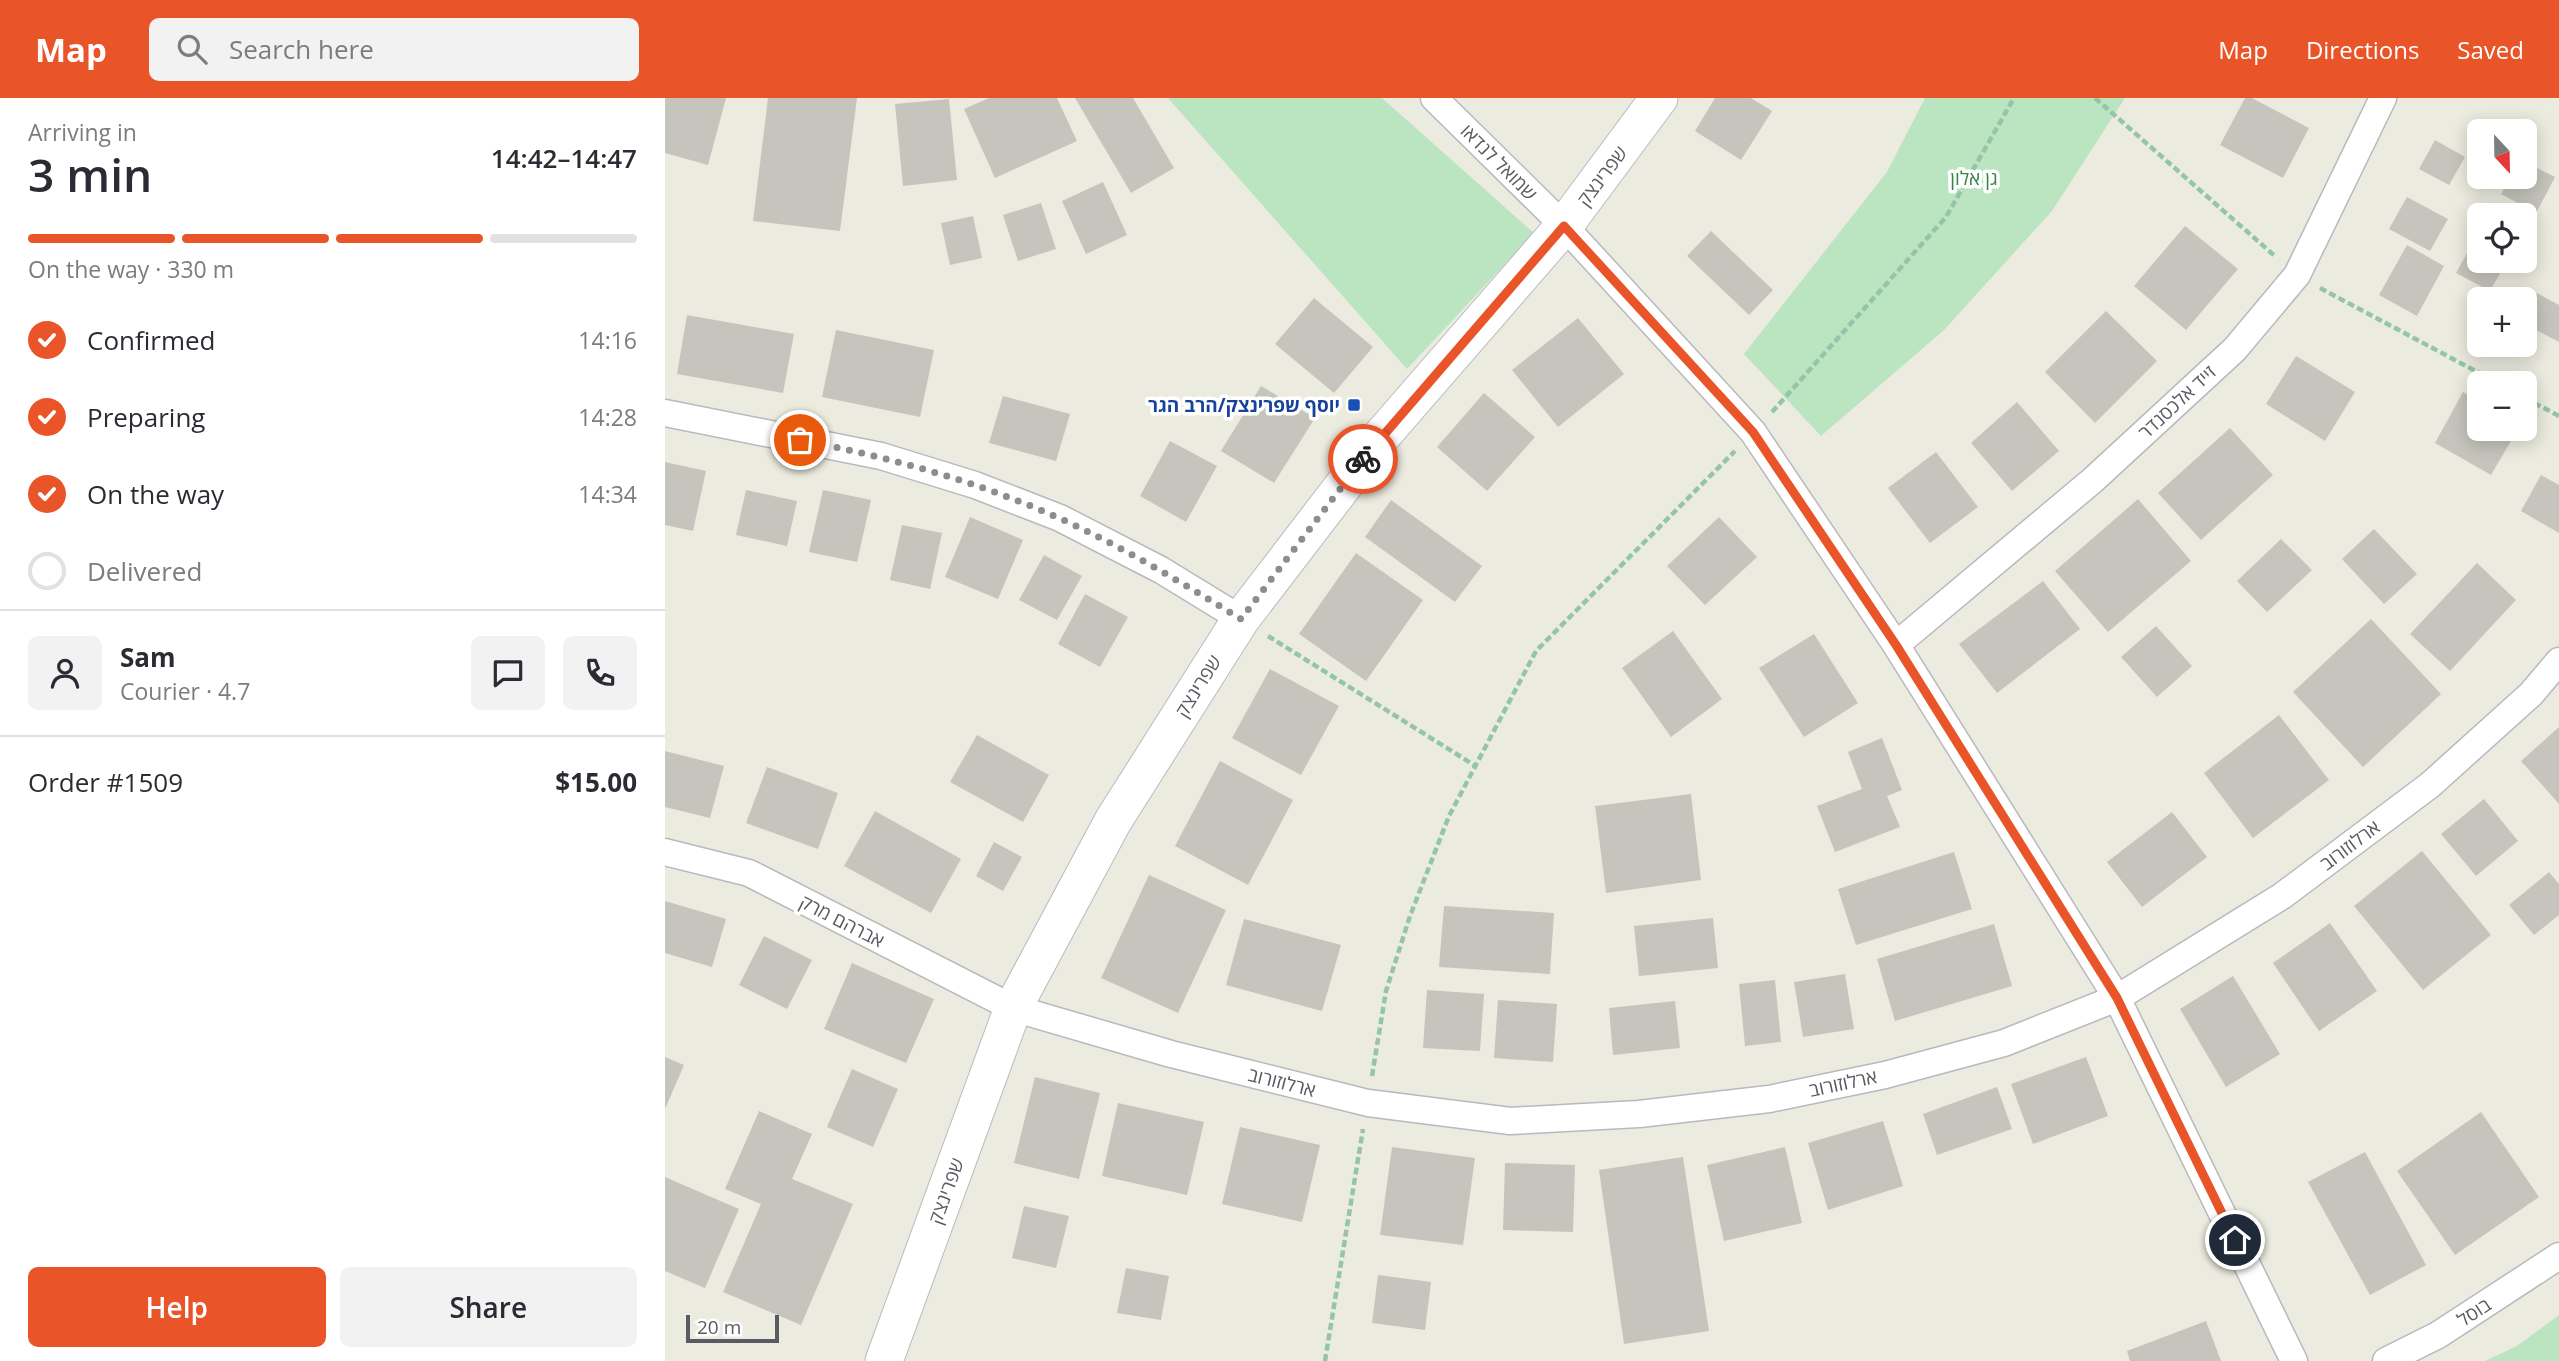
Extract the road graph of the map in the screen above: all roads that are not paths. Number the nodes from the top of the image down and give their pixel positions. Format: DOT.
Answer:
graph roads {
  1 [pos="1434,98"];
  2 [pos="1660,98"];
  3 [pos="2383,98"];
  4 [pos="1564,226"];
  5 [pos="665,413"];
  6 [pos="1241,619"];
  7 [pos="1896,645"];
  8 [pos="2559,661"];
  9 [pos="665,852"];
  10 [pos="2117,998"];
  11 [pos="1013,1008"];
  12 [pos="2559,1256"];
  13 [pos="884,1361"];
  14 [pos="2294,1361"];
  15 [pos="2386,1361"];
  1 -- 4 [label="street, שמואל לנדאו"];
  2 -- 4 [label="street, שפרינצק"];
  3 -- 7 [label="street, זייד אלכסנדר"];
  4 -- 6 [label="street, שפרינצק"];
  4 -- 7 [label="street, שמואל לנדאו"];
  5 -- 6 [label="street"];
  6 -- 11 [label="street, שפרינצק"];
  7 -- 10 [label="street, שמואל לנדאו"];
  8 -- 10 [label="street, ארלוזורוב"];
  9 -- 11 [label="street, אברהם מרק"];
  10 -- 11 [label="street, ארלוזורוב"];
  10 -- 14 [label="street, שמואל לנדאו"];
  11 -- 13 [label="street, שפרינצק"];
  12 -- 15 [label="street, בוסל"];
}
